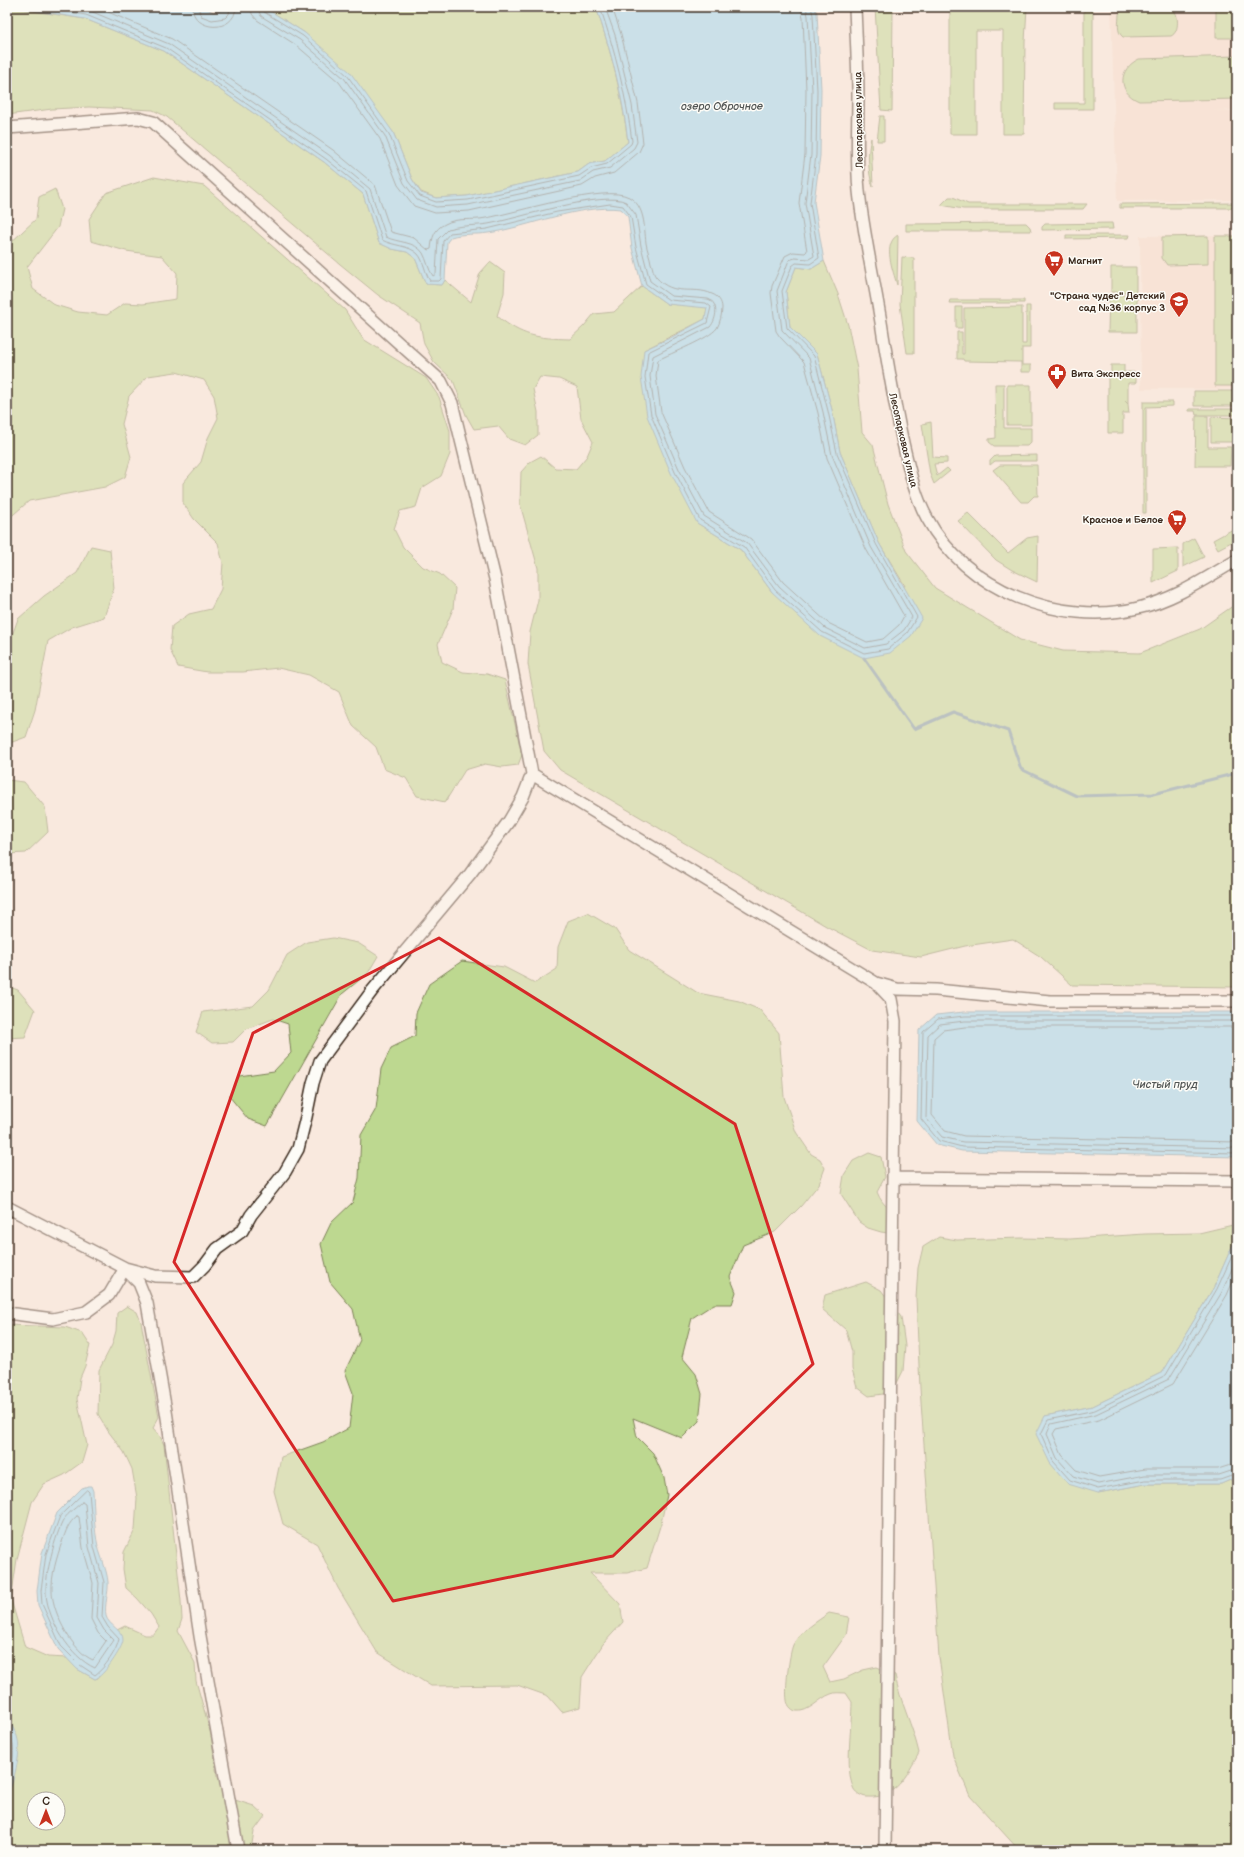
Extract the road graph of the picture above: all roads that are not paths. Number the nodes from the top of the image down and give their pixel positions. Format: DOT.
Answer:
graph roads {
  1 [pos="855,7"];
  2 [pos="7,128"];
  3 [pos="1237,560"];
  4 [pos="532,774"];
  5 [pos="876,983"];
  6 [pos="1237,1001"];
  7 [pos="893,1178"];
  8 [pos="1237,1181"];
  9 [pos="7,1207"];
  10 [pos="124,1268"];
  11 [pos="7,1312"];
  12 [pos="238,1850"];
  13 [pos="885,1850"];
  1 -- 3 [label="street, Лесопарковая улица"];
  2 -- 4 [label="street"];
  4 -- 5 [label="street"];
  4 -- 10 [label="street"];
  5 -- 6 [label="street"];
  5 -- 7 [label="street"];
  7 -- 8 [label="street"];
  7 -- 13 [label="street"];
  9 -- 10 [label="street"];
  10 -- 11 [label="street"];
  10 -- 12 [label="street"];
}
